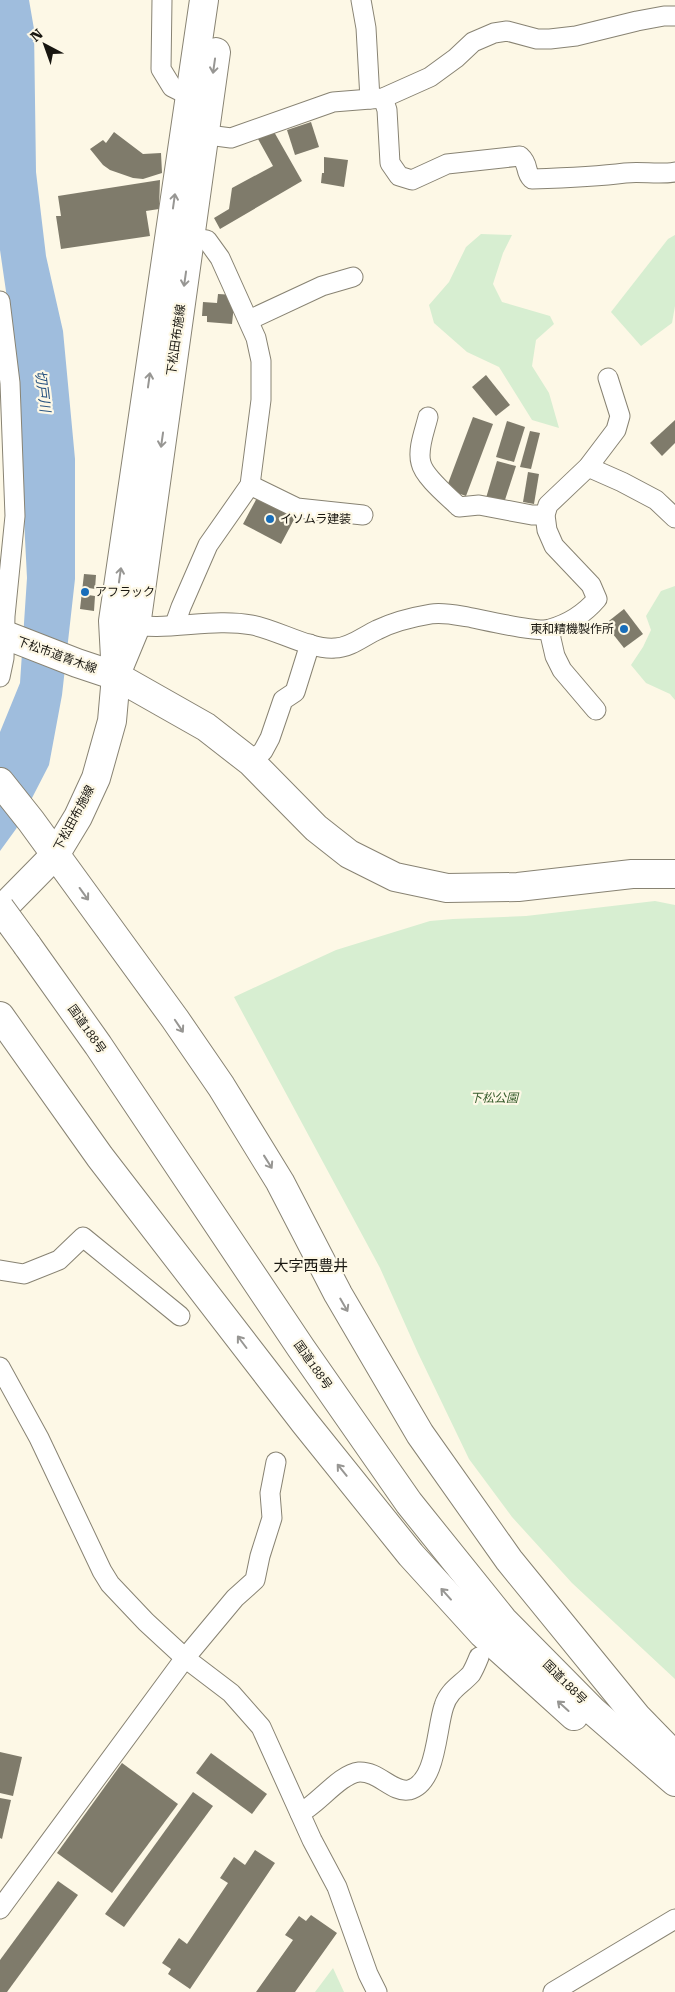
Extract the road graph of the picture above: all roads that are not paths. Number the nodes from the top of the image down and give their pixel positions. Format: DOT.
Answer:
graph roads {
  1 [pos="162,0"];
  2 [pos="204,0"];
  3 [pos="223,0"];
  4 [pos="361,0"];
  5 [pos="675,16"];
  6 [pos="190,96"];
  7 [pos="377,98"];
  8 [pos="194,133"];
  9 [pos="675,172"];
  10 [pos="180,235"];
  11 [pos="353,277"];
  12 [pos="0,301"];
  13 [pos="249,320"];
  14 [pos="608,378"];
  15 [pos="428,417"];
  16 [pos="588,466"];
  17 [pos="250,485"];
  18 [pos="363,515"];
  19 [pos="545,515"];
  20 [pos="675,518"];
  21 [pos="125,623"];
  22 [pos="175,624"];
  23 [pos="549,630"];
  24 [pos="4,636"];
  25 [pos="310,644"];
  26 [pos="0,676"];
  27 [pos="116,676"];
  28 [pos="596,710"];
  29 [pos="251,762"];
  30 [pos="0,782"];
  31 [pos="55,855"];
  32 [pos="675,874"];
  33 [pos="0,910"];
  34 [pos="0,1016"];
  35 [pos="0,1270"];
  36 [pos="180,1316"];
  37 [pos="0,1367"];
  38 [pos="276,1462"];
  39 [pos="479,1657"];
  40 [pos="185,1658"];
  41 [pos="675,1756"];
  42 [pos="675,1783"];
  43 [pos="300,1812"];
  44 [pos="0,1909"];
  45 [pos="675,1919"];
  46 [pos="377,1992"];
  47 [pos="553,1992"];
  1 -- 6 [label="street"];
  2 -- 6 [label="main road, 下松田布施線"];
  3 -- 8 [label="main road, 下松田布施線, one-way"];
  4 -- 7 [label="street"];
  5 -- 7 [label="street"];
  6 -- 8 [label="main road, 下松田布施線"];
  7 -- 8 [label="street"];
  7 -- 9 [label="street"];
  8 -- 10 [label="main road, 下松田布施線"];
  10 -- 13 [label="street"];
  10 -- 21 [label="main road, 下松田布施線"];
  11 -- 13 [label="street"];
  12 -- 24 [label="street"];
  13 -- 17 [label="street"];
  14 -- 16 [label="street"];
  15 -- 19 [label="street"];
  16 -- 19 [label="street"];
  16 -- 20 [label="street"];
  17 -- 18 [label="street"];
  17 -- 22 [label="street"];
  19 -- 23 [label="street"];
  21 -- 22 [label="street"];
  21 -- 27 [label="main road, 下松田布施線"];
  22 -- 25 [label="street"];
  23 -- 25 [label="street"];
  23 -- 28 [label="street"];
  24 -- 26 [label="street"];
  24 -- 27 [label="main road, 下松市道青木線"];
  25 -- 29 [label="street"];
  27 -- 29 [label="main road, 下松市道青木線"];
  27 -- 31 [label="main road, 下松田布施線"];
  29 -- 32 [label="main road, 下松市道青木線"];
  30 -- 31 [label="main road"];
  31 -- 33 [label="main road, 下松田布施線"];
  31 -- 41 [label="main road, one-way"];
  33 -- 42 [label="main road, 国道188号, bridge"];
  42 -- 34 [label="main road, one-way"];
  35 -- 36 [label="street"];
  37 -- 40 [label="street"];
  38 -- 40 [label="street"];
  39 -- 43 [label="street"];
  40 -- 43 [label="street"];
  40 -- 44 [label="street"];
  43 -- 46 [label="street"];
  45 -- 47 [label="street"];
}
